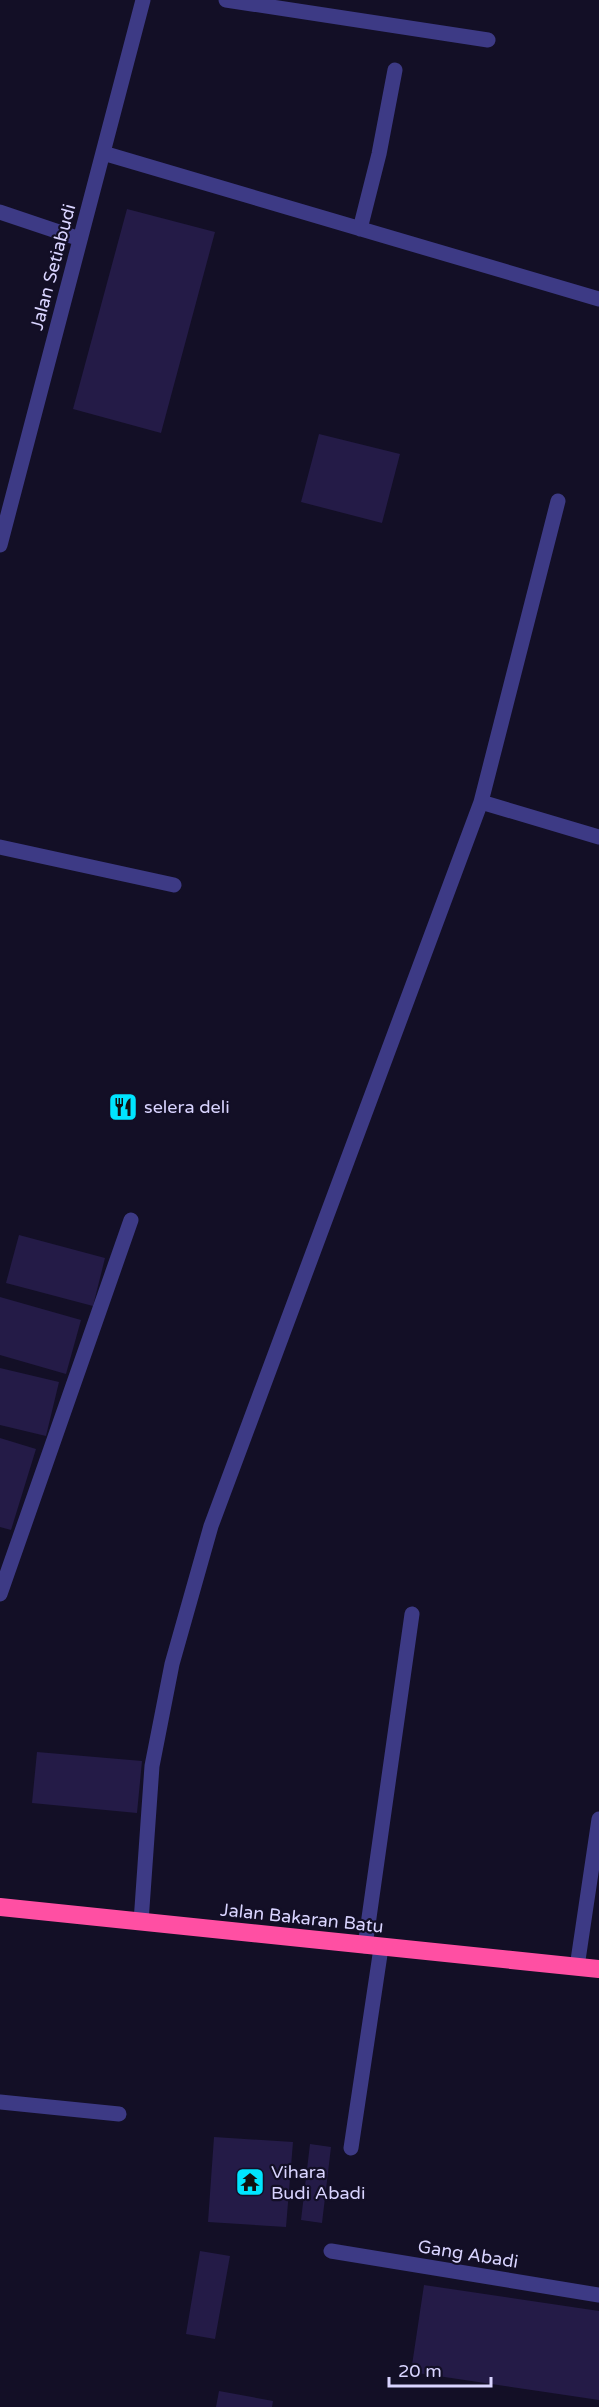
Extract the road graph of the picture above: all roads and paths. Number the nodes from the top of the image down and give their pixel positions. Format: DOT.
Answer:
graph roads {
  1 [pos="143,0"];
  2 [pos="226,0"];
  3 [pos="488,40"];
  4 [pos="395,70"];
  5 [pos="103,153"];
  6 [pos="0,212"];
  7 [pos="360,229"];
  8 [pos="80,239"];
  9 [pos="599,299"];
  10 [pos="558,501"];
  11 [pos="0,545"];
  12 [pos="481,802"];
  13 [pos="599,837"];
  14 [pos="0,847"];
  15 [pos="174,885"];
  16 [pos="130,1220"];
  17 [pos="0,1594"];
  18 [pos="412,1614"];
  19 [pos="599,1819"];
  20 [pos="0,1907"];
  21 [pos="141,1922"];
  22 [pos="373,1947"];
  23 [pos="577,1966"];
  24 [pos="599,1969"];
  25 [pos="0,2102"];
  26 [pos="119,2114"];
  27 [pos="351,2148"];
  28 [pos="331,2251"];
  29 [pos="599,2295"];
  1 -- 5 [label="street, Jalan Setiabudi"];
  2 -- 3 [label="street"];
  4 -- 7 [label="street"];
  5 -- 7 [label="street"];
  5 -- 8 [label="street, Jalan Setiabudi"];
  6 -- 8 [label="street"];
  7 -- 9 [label="street"];
  8 -- 11 [label="street, Jalan Setiabudi"];
  10 -- 12 [label="street"];
  12 -- 13 [label="street"];
  12 -- 21 [label="street"];
  14 -- 15 [label="street"];
  16 -- 17 [label="street"];
  18 -- 22 [label="street"];
  19 -- 23 [label="street"];
  20 -- 21 [label="highway, Jalan Bakaran Batu"];
  21 -- 22 [label="highway, Jalan Bakaran Batu"];
  22 -- 23 [label="highway, Jalan Bakaran Batu"];
  22 -- 27 [label="street"];
  23 -- 24 [label="highway, Jalan Bakaran Batu"];
  25 -- 26 [label="street"];
  28 -- 29 [label="street, Gang Abadi"];
}
